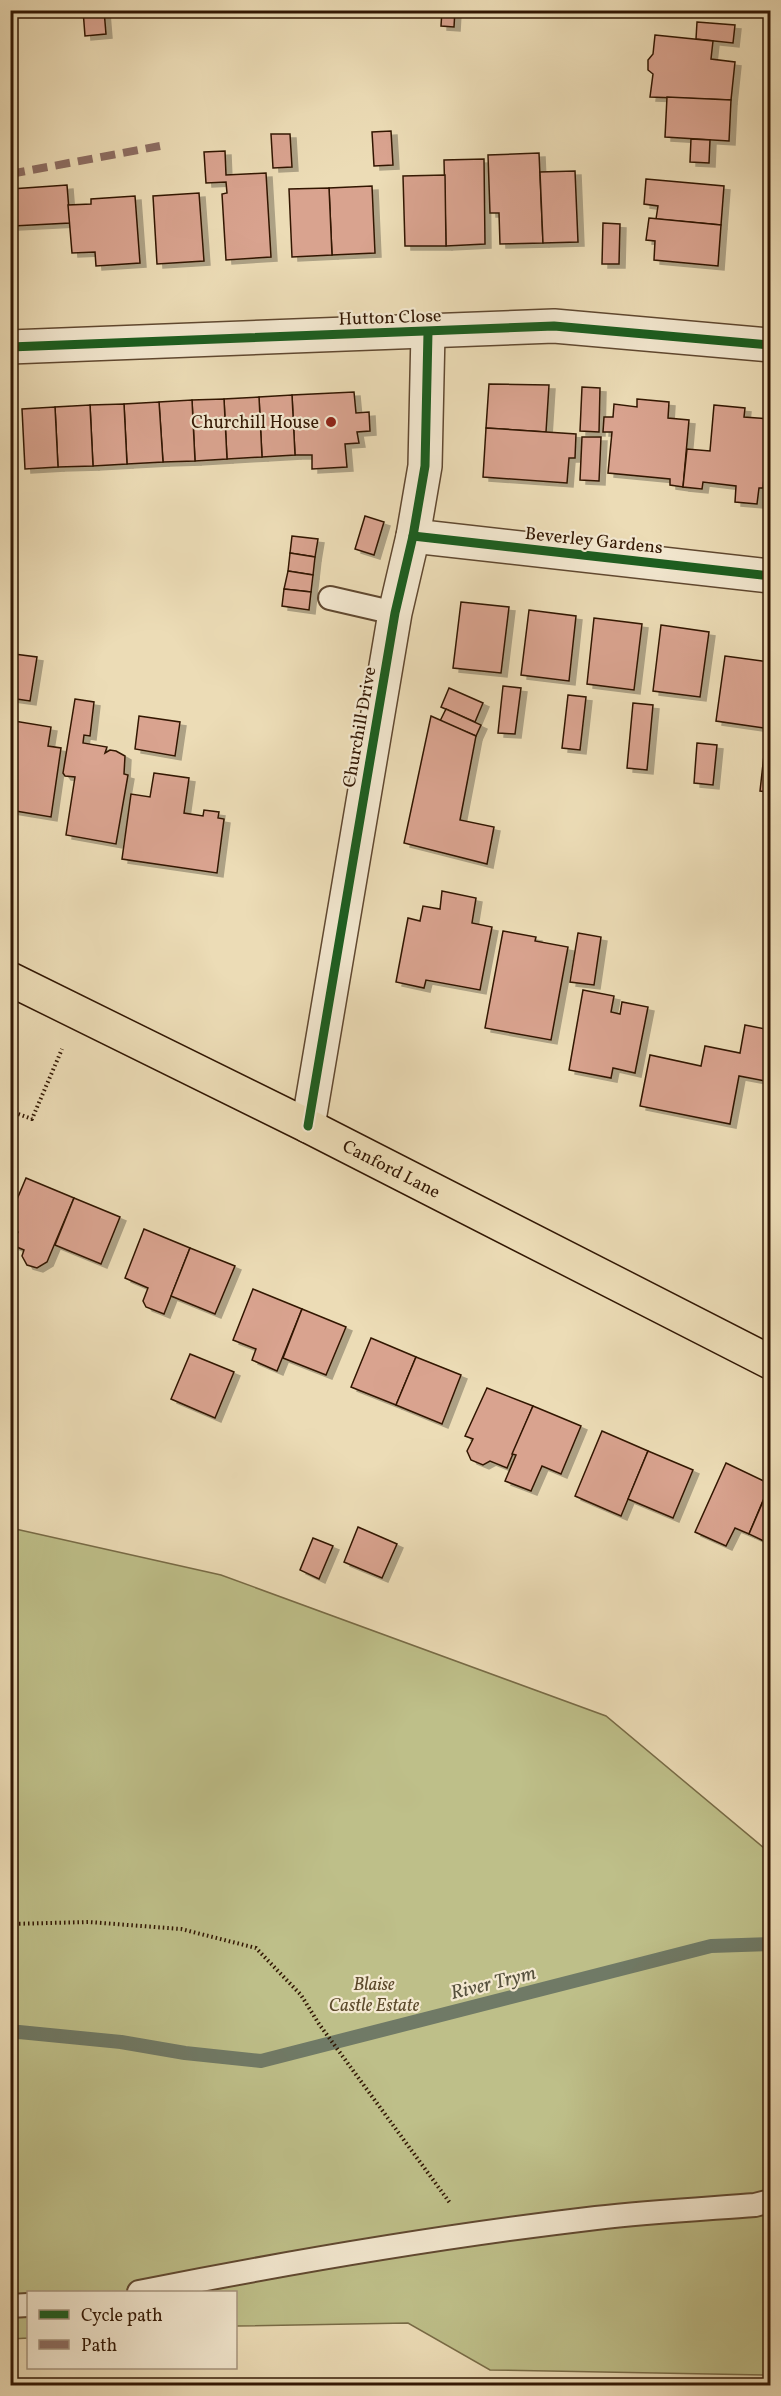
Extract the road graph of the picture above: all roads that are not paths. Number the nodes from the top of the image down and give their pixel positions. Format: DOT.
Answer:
graph roads {
  1 [pos="428,332"];
  2 [pos="771,345"];
  3 [pos="10,347"];
  4 [pos="413,536"];
  5 [pos="771,576"];
  6 [pos="330,598"];
  7 [pos="395,613"];
  8 [pos="10,979"];
  9 [pos="308,1126"];
  10 [pos="771,1362"];
  11 [pos="771,2201"];
  12 [pos="144,2291"];
  13 [pos="27,2305"];
  14 [pos="10,2306"];
  1 -- 2 [label="street, Hutton Close"];
  1 -- 3 [label="street, Hutton Close"];
  1 -- 4 [label="street, Churchill Drive"];
  4 -- 5 [label="street, Beverley Gardens"];
  4 -- 7 [label="street, Churchill Drive"];
  6 -- 7 [label="lane"];
  7 -- 9 [label="street, Churchill Drive"];
  8 -- 9 [label="main road, Canford Lane"];
  9 -- 10 [label="main road, Canford Lane"];
  11 -- 12 [label="lane"];
  13 -- 14 [label="lane"];
}
